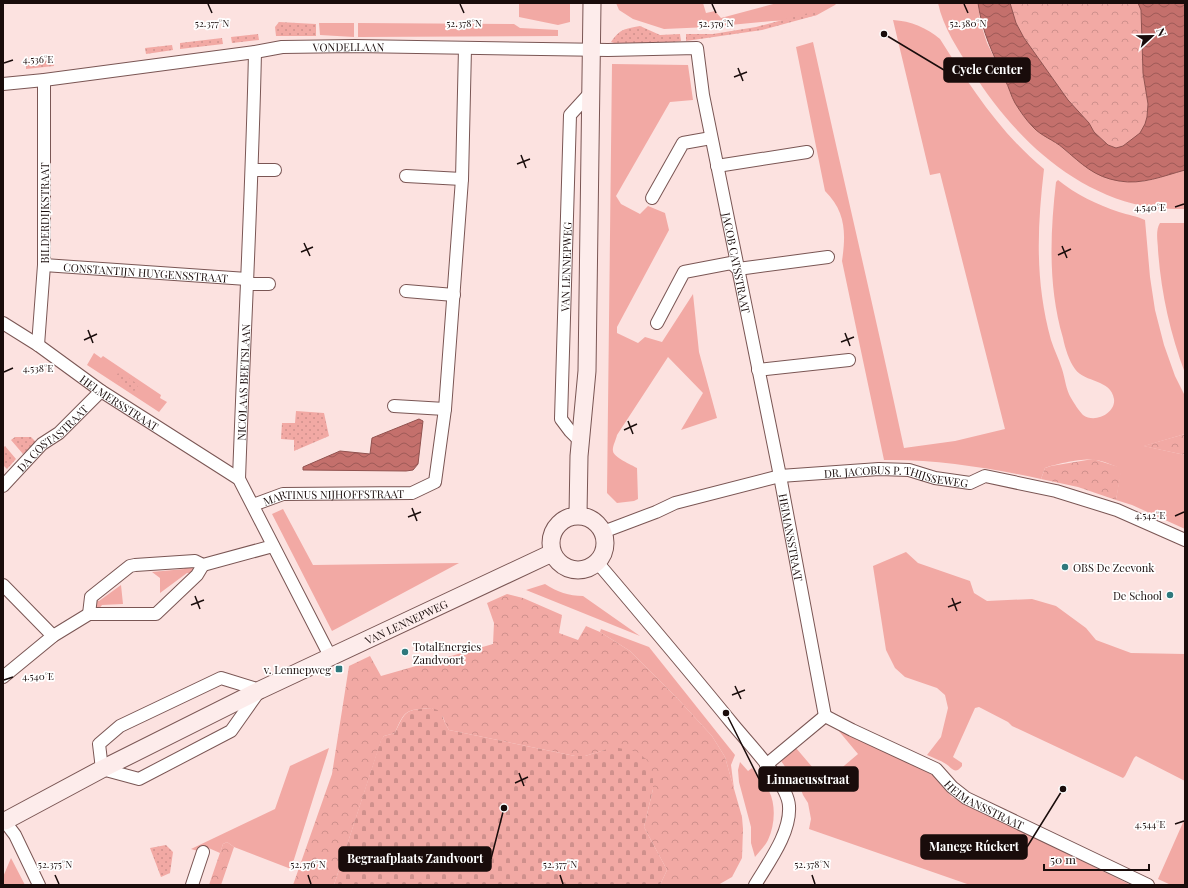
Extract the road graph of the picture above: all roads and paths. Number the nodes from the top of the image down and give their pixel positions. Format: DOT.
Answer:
graph roads {
  1 [pos="592,3"];
  2 [pos="465,48"];
  3 [pos="696,48"];
  4 [pos="592,50"];
  5 [pos="255,52"];
  6 [pos="44,80"];
  7 [pos="3,84"];
  8 [pos="591,92"];
  9 [pos="711,138"];
  10 [pos="807,152"];
  11 [pos="717,166"];
  12 [pos="253,170"];
  13 [pos="275,170"];
  14 [pos="406,176"];
  15 [pos="462,179"];
  16 [pos="652,198"];
  17 [pos="828,257"];
  18 [pos="44,265"];
  19 [pos="738,269"];
  20 [pos="247,281"];
  21 [pos="270,284"];
  22 [pos="406,291"];
  23 [pos="454,295"];
  24 [pos="3,323"];
  25 [pos="657,323"];
  26 [pos="38,345"];
  27 [pos="849,360"];
  28 [pos="758,370"];
  29 [pos="101,391"];
  30 [pos="394,406"];
  31 [pos="445,409"];
  32 [pos="581,442"];
  33 [pos="780,476"];
  34 [pos="238,479"];
  35 [pos="3,486"];
  36 [pos="253,505"];
  37 [pos="578,515"];
  38 [pos="603,532"];
  39 [pos="1185,540"];
  40 [pos="273,546"];
  41 [pos="552,553"];
  42 [pos="597,562"];
  43 [pos="203,565"];
  44 [pos="3,585"];
  45 [pos="89,614"];
  46 [pos="53,636"];
  47 [pos="330,656"];
  48 [pos="3,677"];
  49 [pos="260,690"];
  50 [pos="825,716"];
  51 [pos="766,765"];
  52 [pos="102,769"];
  53 [pos="4,820"];
  54 [pos="203,852"];
  55 [pos="39,885"];
  56 [pos="192,885"];
  57 [pos="755,885"];
  58 [pos="1148,885"];
  1 -- 4 [label="main road, VAN LENNEPWEG"];
  2 -- 4 [label="street, VONDELLAAN"];
  2 -- 5 [label="street, VONDELLAAN"];
  2 -- 15 [label="street, MARTINUS NIJHOFFSTRAAT"];
  3 -- 4 [label="street, VONDELLAAN"];
  3 -- 9 [label="street, JACOB CATSSTRAAT"];
  4 -- 8 [label="main road, VAN LENNEPWEG"];
  5 -- 6 [label="street, VONDELLAAN"];
  5 -- 12 [label="street, NICOLAAS BEETSLAAN"];
  6 -- 7 [label="street, VONDELLAAN"];
  6 -- 18 [label="street, BILDERDIJKSTRAAT"];
  8 -- 32 [label="main road, VAN LENNEPWEG"];
  8 -- 32 [label="street, VAN LENNEPWEG"];
  9 -- 11 [label="street, JACOB CATSSTRAAT"];
  9 -- 16 [label="street"];
  10 -- 11 [label="street"];
  11 -- 19 [label="street, JACOB CATSSTRAAT"];
  12 -- 13 [label="street"];
  12 -- 20 [label="street, NICOLAAS BEETSLAAN"];
  14 -- 15 [label="street"];
  15 -- 23 [label="street, MARTINUS NIJHOFFSTRAAT"];
  17 -- 19 [label="street"];
  18 -- 20 [label="street, CONSTANTIJN HUYGENSSTRAAT"];
  18 -- 26 [label="street, BILDERDIJKSTRAAT"];
  19 -- 25 [label="street"];
  19 -- 28 [label="street, JACOB CATSSTRAAT"];
  20 -- 21 [label="street"];
  20 -- 34 [label="street, NICOLAAS BEETSLAAN"];
  22 -- 23 [label="street"];
  23 -- 31 [label="street, MARTINUS NIJHOFFSTRAAT"];
  24 -- 26 [label="street, HELMERSSTRAAT"];
  26 -- 29 [label="street, HELMERSSTRAAT"];
  27 -- 28 [label="street"];
  28 -- 33 [label="street, JACOB CATSSTRAAT"];
  29 -- 34 [label="street, HELMERSSTRAAT"];
  29 -- 35 [label="street, DA COSTASTRAAT"];
  30 -- 31 [label="street"];
  31 -- 36 [label="street, MARTINUS NIJHOFFSTRAAT"];
  32 -- 37 [label="main road, VAN LENNEPWEG"];
  33 -- 38 [label="street, DR. JACOBUS P. THIJSSEWEG"];
  33 -- 39 [label="street, DR. JACOBUS P. THIJSSEWEG"];
  33 -- 50 [label="street, HEIMANSSTRAAT"];
  34 -- 36 [label="street"];
  36 -- 40 [label="street"];
  37 -- 38 [label="main road"];
  37 -- 41 [label="main road"];
  38 -- 42 [label="main road"];
  40 -- 43 [label="street"];
  40 -- 47 [label="street"];
  41 -- 42 [label="main road"];
  41 -- 47 [label="main road, VAN LENNEPWEG"];
  42 -- 51 [label="street"];
  43 -- 45 [label="street"];
  43 -- 45 [label="street"];
  44 -- 46 [label="street"];
  45 -- 46 [label="street"];
  46 -- 48 [label="street"];
  47 -- 49 [label="main road, VAN LENNEPWEG"];
  49 -- 52 [label="main road, VAN LENNEPWEG"];
  49 -- 52 [label="street, VAN LENNEPWEG"];
  49 -- 52 [label="street"];
  50 -- 51 [label="street"];
  50 -- 58 [label="street, HEIMANSSTRAAT"];
  51 -- 57 [label="street"];
  52 -- 53 [label="main road, VAN LENNEPWEG"];
  53 -- 55 [label="street"];
  54 -- 56 [label="street"];
}
